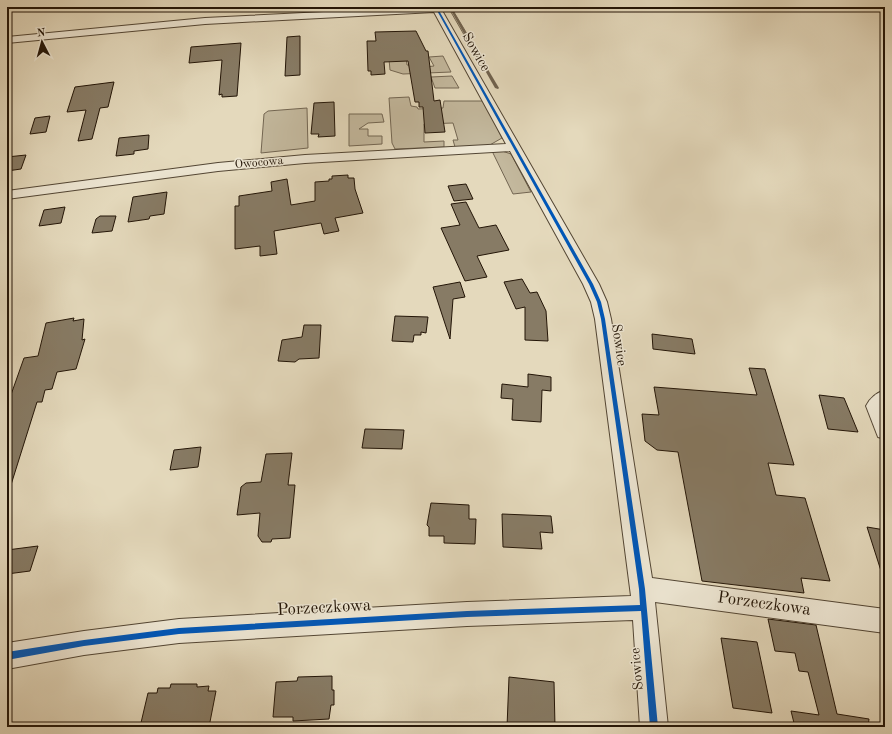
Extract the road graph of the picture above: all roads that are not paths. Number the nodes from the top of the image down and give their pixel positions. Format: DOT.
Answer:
graph roads {
  1 [pos="436,8"];
  2 [pos="7,40"];
  3 [pos="513,147"];
  4 [pos="7,195"];
  5 [pos="885,398"];
  6 [pos="885,431"];
  7 [pos="643,599"];
  8 [pos="885,621"];
  9 [pos="7,656"];
  10 [pos="654,727"];
  1 -- 2 [label="street"];
  1 -- 3 [label="street, Sowice"];
  3 -- 4 [label="street, Owocowa"];
  3 -- 7 [label="street, Sowice"];
  5 -- 6 [label="street"];
  7 -- 8 [label="street, Porzeczkowa"];
  7 -- 9 [label="street, Porzeczkowa"];
  7 -- 10 [label="street, Sowice"];
}
